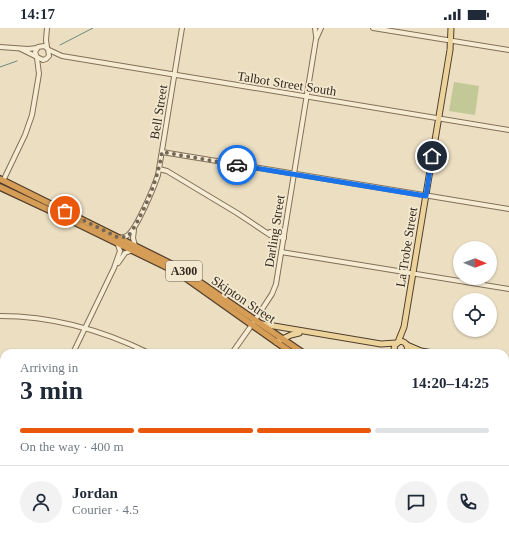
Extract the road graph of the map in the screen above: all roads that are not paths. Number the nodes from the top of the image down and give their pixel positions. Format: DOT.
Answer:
graph roads {
  1 [pos="47,28"];
  2 [pos="182,28"];
  3 [pos="315,28"];
  4 [pos="321,28"];
  5 [pos="373,28"];
  6 [pos="451,28"];
  7 [pos="46,33"];
  8 [pos="316,39"];
  9 [pos="451,40"];
  10 [pos="0,47"];
  11 [pos="21,48"];
  12 [pos="38,48"];
  13 [pos="48,49"];
  14 [pos="509,50"];
  15 [pos="62,56"];
  16 [pos="37,57"];
  17 [pos="47,59"];
  18 [pos="39,74"];
  19 [pos="174,75"];
  20 [pos="306,96"];
  21 [pos="439,118"];
  22 [pos="509,130"];
  23 [pos="162,152"];
  24 [pos="159,169"];
  25 [pos="294,174"];
  26 [pos="2,180"];
  27 [pos="0,187"];
  28 [pos="426,196"];
  29 [pos="509,209"];
  30 [pos="139,218"];
  31 [pos="284,237"];
  32 [pos="118,240"];
  33 [pos="134,248"];
  34 [pos="281,252"];
  35 [pos="114,268"];
  36 [pos="413,273"];
  37 [pos="509,289"];
  38 [pos="0,316"];
  39 [pos="255,319"];
  40 [pos="262,324"];
  41 [pos="252,325"];
  42 [pos="404,327"];
  43 [pos="85,328"];
  44 [pos="308,333"];
  45 [pos="284,339"];
  46 [pos="276,342"];
  47 [pos="397,342"];
  48 [pos="382,344"];
  49 [pos="406,344"];
  50 [pos="75,349"];
  51 [pos="141,349"];
  52 [pos="235,349"];
  53 [pos="286,349"];
  54 [pos="298,349"];
  55 [pos="391,349"];
  56 [pos="395,349"];
  57 [pos="408,349"];
  58 [pos="417,349"];
  1 -- 7 [label="street"];
  2 -- 19 [label="street, Bell Street"];
  3 -- 8 [label="street, Darling Street"];
  4 -- 8 [label="street, Darling Street"];
  5 -- 9 [label="street"];
  6 -- 9 [label="main road, La Trobe Street"];
  7 -- 12 [label="street"];
  7 -- 13 [label="street"];
  8 -- 20 [label="street, Darling Street"];
  9 -- 14 [label="street"];
  9 -- 21 [label="main road, La Trobe Street"];
  10 -- 11 [label="street"];
  11 -- 12 [label="street"];
  11 -- 16 [label="street"];
  12 -- 13 [label="street"];
  12 -- 16 [label="street"];
  13 -- 15 [label="street, Talbot Street South"];
  13 -- 17 [label="street"];
  15 -- 17 [label="street, Talbot Street South"];
  15 -- 19 [label="street, Talbot Street South"];
  16 -- 17 [label="street"];
  16 -- 18 [label="street"];
  17 -- 18 [label="street"];
  18 -- 26 [label="street"];
  19 -- 20 [label="street, Talbot Street South"];
  19 -- 23 [label="street, Bell Street"];
  20 -- 21 [label="street, Talbot Street South"];
  20 -- 25 [label="street, Darling Street"];
  21 -- 22 [label="street, Talbot Street South"];
  21 -- 28 [label="main road, La Trobe Street"];
  23 -- 24 [label="street, Bell Street"];
  23 -- 25 [label="street"];
  24 -- 30 [label="street, Bell Street"];
  24 -- 31 [label="street"];
  25 -- 28 [label="street"];
  25 -- 31 [label="street, Darling Street"];
  26 -- 27 [label="main road"];
  26 -- 32 [label="highway, Skipton Street / A300"];
  27 -- 32 [label="highway, Skipton Street / A300"];
  28 -- 29 [label="street"];
  28 -- 36 [label="main road, La Trobe Street"];
  30 -- 32 [label="street, Bell Street"];
  30 -- 33 [label="street, Bell Street"];
  31 -- 34 [label="street, Darling Street"];
  32 -- 33 [label="highway, Skipton Street / A300"];
  32 -- 35 [label="street"];
  33 -- 35 [label="street"];
  33 -- 39 [label="highway, Skipton Street / A300"];
  33 -- 41 [label="highway, Skipton Street / A300"];
  34 -- 36 [label="street"];
  34 -- 39 [label="street, Darling Street"];
  35 -- 43 [label="street"];
  36 -- 37 [label="street"];
  36 -- 42 [label="main road, La Trobe Street"];
  38 -- 43 [label="street"];
  39 -- 40 [label="highway, Skipton Street / A300"];
  39 -- 41 [label="street, Darling Street"];
  40 -- 44 [label="main road"];
  40 -- 45 [label="highway, Skipton Street / A300"];
  41 -- 46 [label="highway, Skipton Street / A300"];
  41 -- 52 [label="street, Darling Street"];
  42 -- 47 [label="main road, La Trobe Street"];
  42 -- 49 [label="main road, La Trobe Street"];
  43 -- 50 [label="street"];
  43 -- 51 [label="street"];
  44 -- 45 [label="main road"];
  44 -- 48 [label="main road"];
  45 -- 46 [label="main road"];
  45 -- 54 [label="highway, Skipton Street / A300"];
  46 -- 53 [label="highway, Skipton Street / A300"];
  47 -- 48 [label="main road"];
  47 -- 49 [label="main road"];
  47 -- 56 [label="main road, La Trobe Street"];
  48 -- 55 [label="main road"];
  49 -- 57 [label="main road"];
  49 -- 58 [label="main road"];
}
